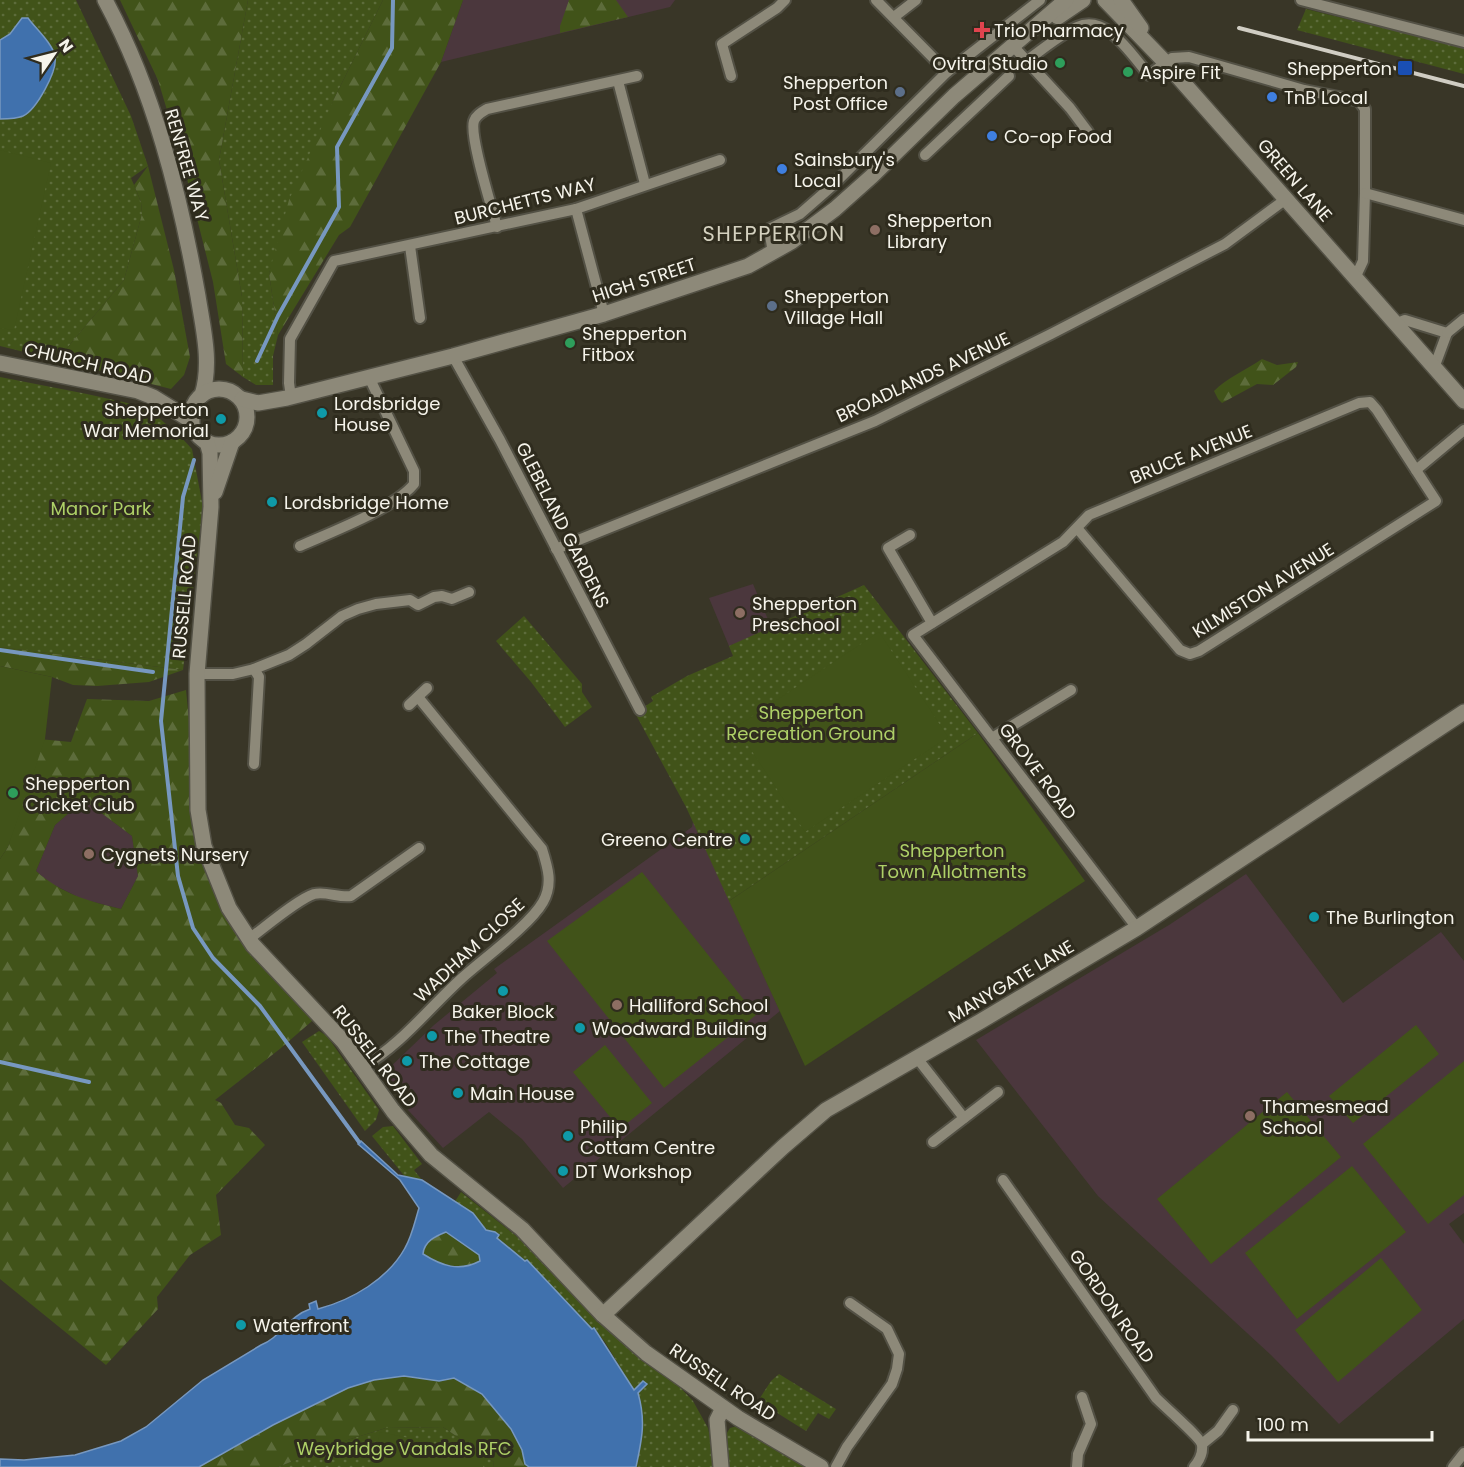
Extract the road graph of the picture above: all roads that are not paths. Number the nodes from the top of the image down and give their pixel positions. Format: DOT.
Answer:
graph roads {
  1 [pos="105,0"];
  2 [pos="785,0"];
  3 [pos="876,0"];
  4 [pos="916,0"];
  5 [pos="1040,0"];
  6 [pos="1066,0"];
  7 [pos="1083,0"];
  8 [pos="1105,0"];
  9 [pos="1121,0"];
  10 [pos="1301,0"];
  11 [pos="894,17"];
  12 [pos="1464,42"];
  13 [pos="1013,46"];
  14 [pos="1026,61"];
  15 [pos="1165,62"];
  16 [pos="947,72"];
  17 [pos="637,76"];
  18 [pos="731,76"];
  19 [pos="1010,76"];
  20 [pos="618,81"];
  21 [pos="970,82"];
  22 [pos="984,98"];
  23 [pos="917,132"];
  24 [pos="1088,132"];
  25 [pos="720,160"];
  26 [pos="645,184"];
  27 [pos="1365,193"];
  28 [pos="1286,199"];
  29 [pos="576,209"];
  30 [pos="1464,220"];
  31 [pos="497,226"];
  32 [pos="410,246"];
  33 [pos="773,253"];
  34 [pos="1355,278"];
  35 [pos="604,314"];
  36 [pos="420,318"];
  37 [pos="1464,319"];
  38 [pos="1395,324"];
  39 [pos="1447,333"];
  40 [pos="206,348"];
  41 [pos="453,356"];
  42 [pos="0,363"];
  43 [pos="1434,368"];
  44 [pos="369,377"];
  45 [pos="224,389"];
  46 [pos="289,397"];
  47 [pos="198,399"];
  48 [pos="242,399"];
  49 [pos="1464,401"];
  50 [pos="165,404"];
  51 [pos="192,421"];
  52 [pos="247,423"];
  53 [pos="1464,430"];
  54 [pos="207,442"];
  55 [pos="232,442"];
  56 [pos="1416,470"];
  57 [pos="211,507"];
  58 [pos="1077,528"];
  59 [pos="910,535"];
  60 [pos="300,546"];
  61 [pos="556,549"];
  62 [pos="469,592"];
  63 [pos="932,623"];
  64 [pos="913,635"];
  65 [pos="254,669"];
  66 [pos="197,674"];
  67 [pos="427,688"];
  68 [pos="1071,690"];
  69 [pos="418,697"];
  70 [pos="409,705"];
  71 [pos="640,710"];
  72 [pos="1464,712"];
  73 [pos="992,738"];
  74 [pos="254,764"];
  75 [pos="419,848"];
  76 [pos="1137,928"];
  77 [pos="249,939"];
  78 [pos="917,1058"];
  79 [pos="362,1067"];
  80 [pos="998,1092"];
  81 [pos="964,1118"];
  82 [pos="933,1142"];
  83 [pos="1003,1180"];
  84 [pos="850,1303"];
  85 [pos="603,1315"];
  86 [pos="1082,1397"];
  87 [pos="723,1408"];
  88 [pos="1233,1410"];
  89 [pos="1202,1444"];
  90 [pos="1464,1453"];
  91 [pos="721,1467"];
  92 [pos="821,1467"];
  93 [pos="836,1467"];
  94 [pos="1077,1467"];
  95 [pos="1194,1467"];
  96 [pos="1453,1467"];
  1 -- 40 [label="main road, RENFREE WAY"];
  2 -- 18 [label="street"];
  3 -- 11 [label="street"];
  4 -- 11 [label="street"];
  5 -- 16 [label="street"];
  6 -- 13 [label="main road, HIGH STREET"];
  7 -- 13 [label="main road, HIGH STREET"];
  8 -- 15 [label="main road, GREEN LANE"];
  9 -- 15 [label="main road, GREEN LANE"];
  10 -- 12 [label="street"];
  11 -- 16 [label="street"];
  13 -- 14 [label="street"];
  13 -- 21 [label="main road, HIGH STREET"];
  14 -- 15 [label="street"];
  14 -- 24 [label="street"];
  15 -- 27 [label="street"];
  15 -- 28 [label="main road, GREEN LANE"];
  16 -- 33 [label="street"];
  17 -- 20 [label="street"];
  19 -- 22 [label="street"];
  20 -- 26 [label="street"];
  20 -- 31 [label="street"];
  21 -- 22 [label="street"];
  21 -- 23 [label="main road, HIGH STREET"];
  22 -- 23 [label="street"];
  23 -- 33 [label="main road, HIGH STREET"];
  25 -- 26 [label="street, BURCHETTS WAY"];
  26 -- 29 [label="street, BURCHETTS WAY"];
  27 -- 30 [label="street"];
  27 -- 34 [label="street"];
  28 -- 34 [label="main road, GREEN LANE"];
  28 -- 61 [label="street, BROADLANDS AVENUE"];
  29 -- 31 [label="street, BURCHETTS WAY"];
  29 -- 35 [label="street"];
  31 -- 32 [label="street, BURCHETTS WAY"];
  32 -- 36 [label="street"];
  32 -- 46 [label="street, BURCHETTS WAY"];
  33 -- 35 [label="main road, HIGH STREET"];
  34 -- 38 [label="main road, GREEN LANE"];
  35 -- 41 [label="main road, HIGH STREET"];
  37 -- 39 [label="street"];
  38 -- 39 [label="street"];
  38 -- 43 [label="main road, GREEN LANE"];
  39 -- 43 [label="street"];
  40 -- 45 [label="main road, RENFREE WAY"];
  40 -- 47 [label="main road, RENFREE WAY"];
  41 -- 44 [label="main road, HIGH STREET"];
  41 -- 61 [label="street, GLEBELAND GARDENS"];
  42 -- 50 [label="main road, CHURCH ROAD"];
  43 -- 49 [label="main road, GREEN LANE"];
  44 -- 46 [label="main road, HIGH STREET"];
  44 -- 60 [label="street"];
  45 -- 47 [label="main road"];
  45 -- 48 [label="main road"];
  46 -- 48 [label="main road, HIGH STREET"];
  46 -- 52 [label="main road, HIGH STREET"];
  47 -- 50 [label="main road, CHURCH ROAD"];
  47 -- 51 [label="main road"];
  48 -- 52 [label="main road"];
  50 -- 51 [label="main road, CHURCH ROAD"];
  51 -- 54 [label="main road"];
  52 -- 55 [label="main road"];
  53 -- 56 [label="street"];
  54 -- 55 [label="main road"];
  54 -- 57 [label="main road, RUSSELL ROAD"];
  55 -- 57 [label="main road, RUSSELL ROAD"];
  56 -- 58 [label="street, BRUCE AVENUE"];
  56 -- 58 [label="street, KILMISTON AVENUE"];
  57 -- 66 [label="main road, RUSSELL ROAD"];
  58 -- 63 [label="street, BRUCE AVENUE"];
  59 -- 63 [label="street"];
  61 -- 71 [label="street, GLEBELAND GARDENS"];
  62 -- 65 [label="street"];
  63 -- 64 [label="street, BRUCE AVENUE"];
  64 -- 73 [label="street, GROVE ROAD"];
  65 -- 66 [label="street"];
  65 -- 74 [label="street"];
  66 -- 77 [label="main road, RUSSELL ROAD"];
  67 -- 69 [label="street"];
  68 -- 73 [label="street"];
  69 -- 70 [label="street"];
  69 -- 79 [label="street, WADHAM CLOSE"];
  72 -- 76 [label="main road, MANYGATE LANE"];
  73 -- 76 [label="street, GROVE ROAD"];
  75 -- 77 [label="street"];
  76 -- 78 [label="main road, MANYGATE LANE"];
  77 -- 79 [label="main road, RUSSELL ROAD"];
  78 -- 81 [label="street"];
  78 -- 85 [label="main road, MANYGATE LANE"];
  79 -- 85 [label="main road, RUSSELL ROAD"];
  80 -- 81 [label="street"];
  81 -- 82 [label="street"];
  83 -- 89 [label="street, GORDON ROAD"];
  84 -- 93 [label="street"];
  85 -- 87 [label="main road, RUSSELL ROAD"];
  86 -- 94 [label="street"];
  87 -- 91 [label="main road"];
  87 -- 92 [label="main road, RUSSELL ROAD"];
  88 -- 89 [label="street"];
  89 -- 95 [label="street"];
  90 -- 96 [label="street"];
}
